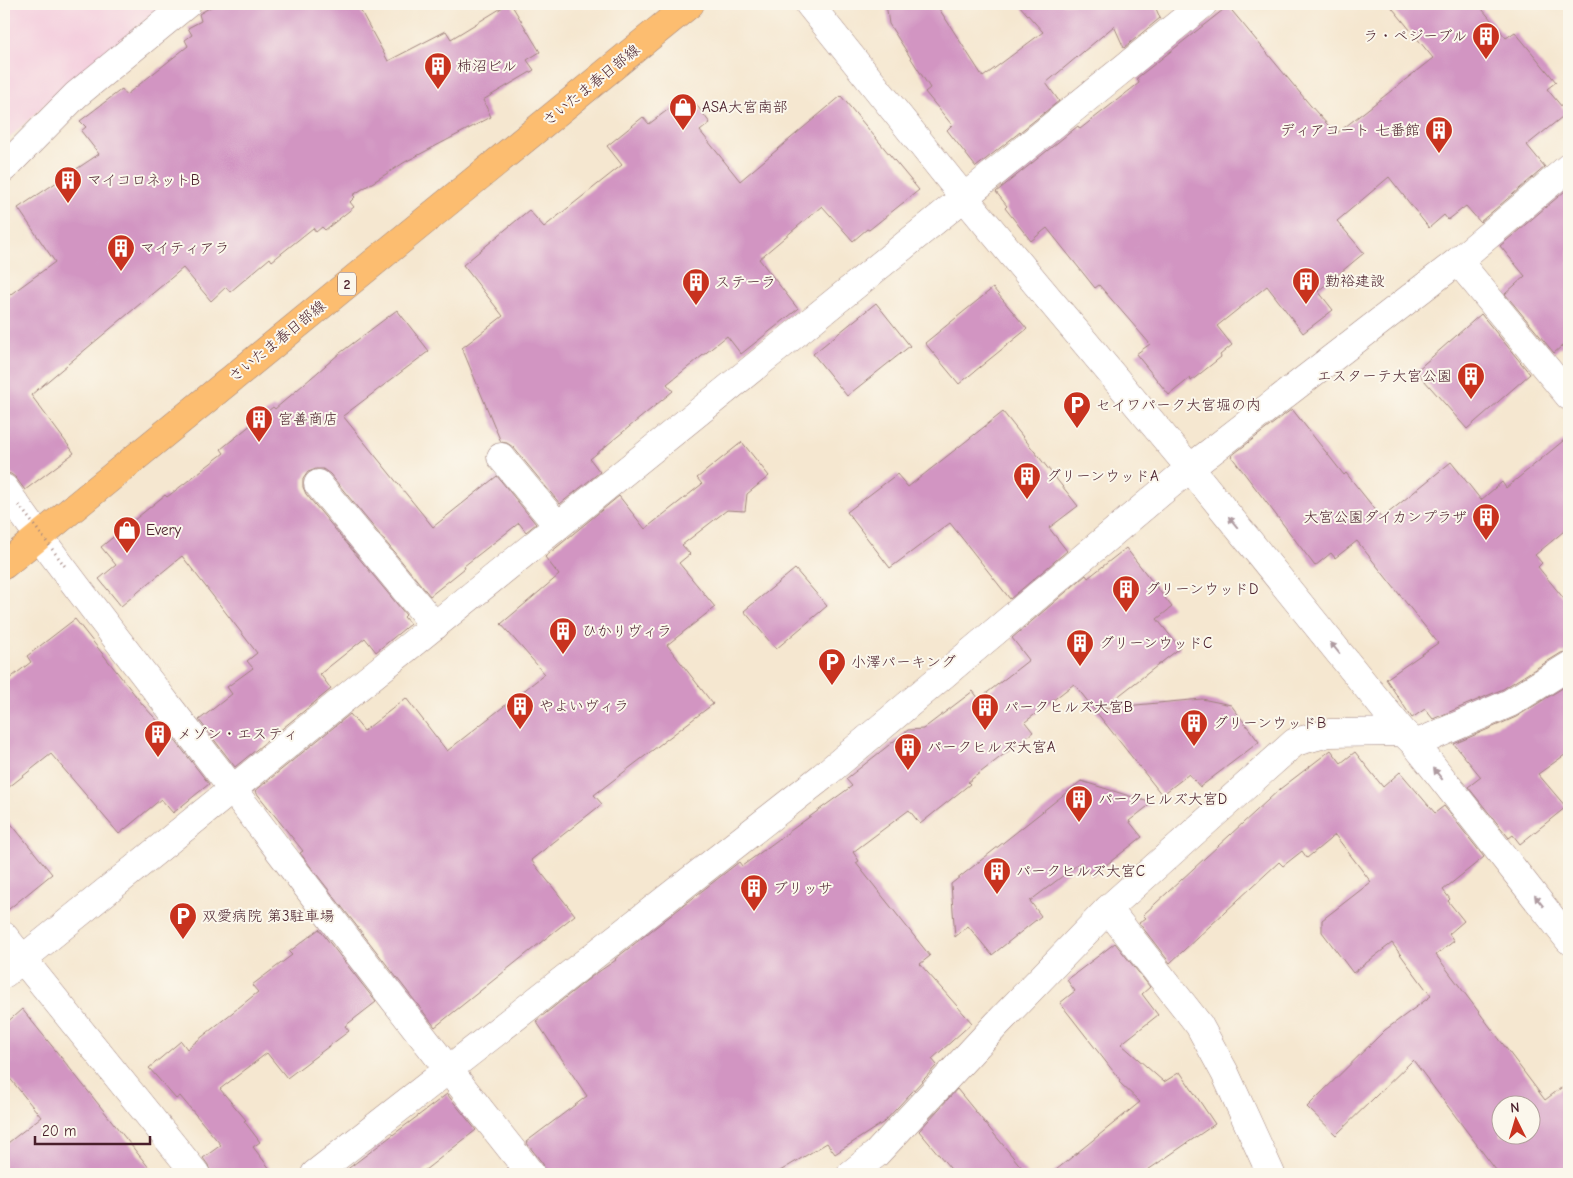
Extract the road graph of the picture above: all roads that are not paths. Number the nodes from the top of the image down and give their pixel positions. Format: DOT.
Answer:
graph roads {
  1 [pos="187,4"];
  2 [pos="690,4"];
  3 [pos="808,4"];
  4 [pos="1203,4"];
  5 [pos="1569,167"];
  6 [pos="4,168"];
  7 [pos="963,196"];
  8 [pos="1458,261"];
  9 [pos="1569,396"];
  10 [pos="501,457"];
  11 [pos="1190,468"];
  12 [pos="318,484"];
  13 [pos="12,497"];
  14 [pos="558,526"];
  15 [pos="38,536"];
  16 [pos="4,565"];
  17 [pos="435,626"];
  18 [pos="1569,666"];
  19 [pos="1409,738"];
  20 [pos="233,790"];
  21 [pos="1108,909"];
  22 [pos="4,936"];
  23 [pos="1569,940"];
  24 [pos="13,966"];
  25 [pos="447,1069"];
  26 [pos="196,1174"];
  27 [pos="314,1174"];
  28 [pos="531,1174"];
  29 [pos="851,1174"];
  30 [pos="1270,1174"];
  1 -- 6 [label="street"];
  2 -- 15 [label="main road, さいたま春日部線 / 2"];
  3 -- 7 [label="street"];
  4 -- 7 [label="street"];
  5 -- 8 [label="street"];
  7 -- 11 [label="street"];
  7 -- 14 [label="street"];
  8 -- 9 [label="street"];
  8 -- 11 [label="street"];
  10 -- 14 [label="street"];
  19 -- 11 [label="street, one-way"];
  11 -- 25 [label="street"];
  12 -- 17 [label="street"];
  13 -- 15 [label="street"];
  14 -- 17 [label="street"];
  15 -- 16 [label="main road, さいたま春日部線 / 2"];
  15 -- 20 [label="street"];
  17 -- 20 [label="street"];
  18 -- 19 [label="street"];
  19 -- 21 [label="street"];
  23 -- 19 [label="street, one-way"];
  20 -- 24 [label="street"];
  20 -- 25 [label="street"];
  21 -- 29 [label="street"];
  21 -- 30 [label="street"];
  22 -- 24 [label="street"];
  24 -- 26 [label="street"];
  25 -- 27 [label="street"];
  25 -- 28 [label="street"];
}
